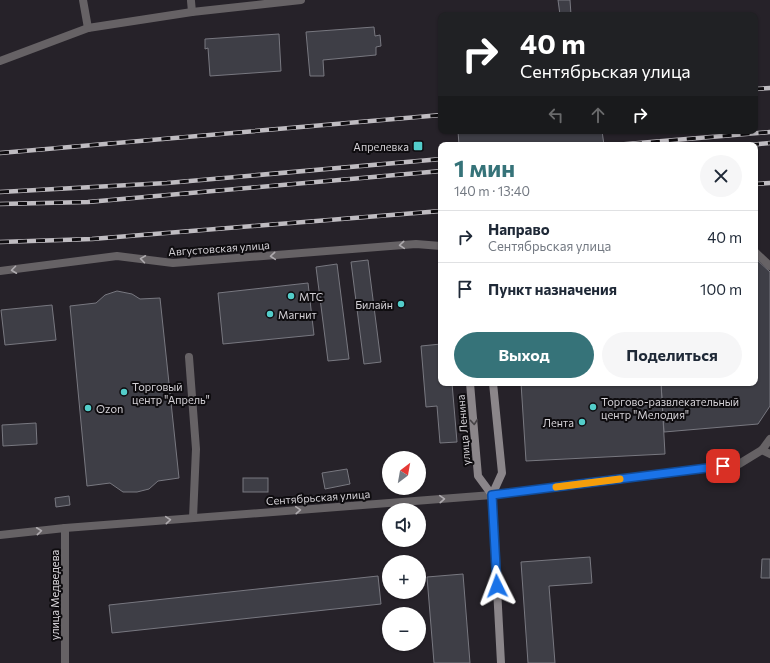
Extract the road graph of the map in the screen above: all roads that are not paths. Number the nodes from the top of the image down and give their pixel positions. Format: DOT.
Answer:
graph roads {
  1 [pos="83,0"];
  2 [pos="301,0"];
  3 [pos="191,1"];
  4 [pos="192,12"];
  5 [pos="88,28"];
  6 [pos="0,60"];
  7 [pos="438,246"];
  8 [pos="758,255"];
  9 [pos="770,266"];
  10 [pos="0,272"];
  11 [pos="189,357"];
  12 [pos="470,386"];
  13 [pos="493,386"];
  14 [pos="770,439"];
  15 [pos="766,452"];
  16 [pos="492,495"];
  17 [pos="192,518"];
  18 [pos="65,528"];
  19 [pos="0,535"];
  20 [pos="65,663"];
  21 [pos="501,663"];
  1 -- 5 [label="street"];
  2 -- 4 [label="street"];
  3 -- 4 [label="street"];
  4 -- 5 [label="street"];
  5 -- 6 [label="street"];
  7 -- 10 [label="street, Августовская улица, one-way"];
  8 -- 9 [label="street"];
  11 -- 17 [label="street"];
  12 -- 16 [label="street, улица Ленина, one-way"];
  13 -- 16 [label="street"];
  14 -- 15 [label="street, Сентябрьская улица"];
  15 -- 16 [label="street, Сентябрьская улица"];
  17 -- 16 [label="street, Сентябрьская улица, one-way"];
  16 -- 21 [label="street"];
  18 -- 17 [label="street, Сентябрьская улица, one-way"];
  19 -- 18 [label="street, Сентябрьская улица, one-way"];
  18 -- 20 [label="street, улица Медведева"];
}
